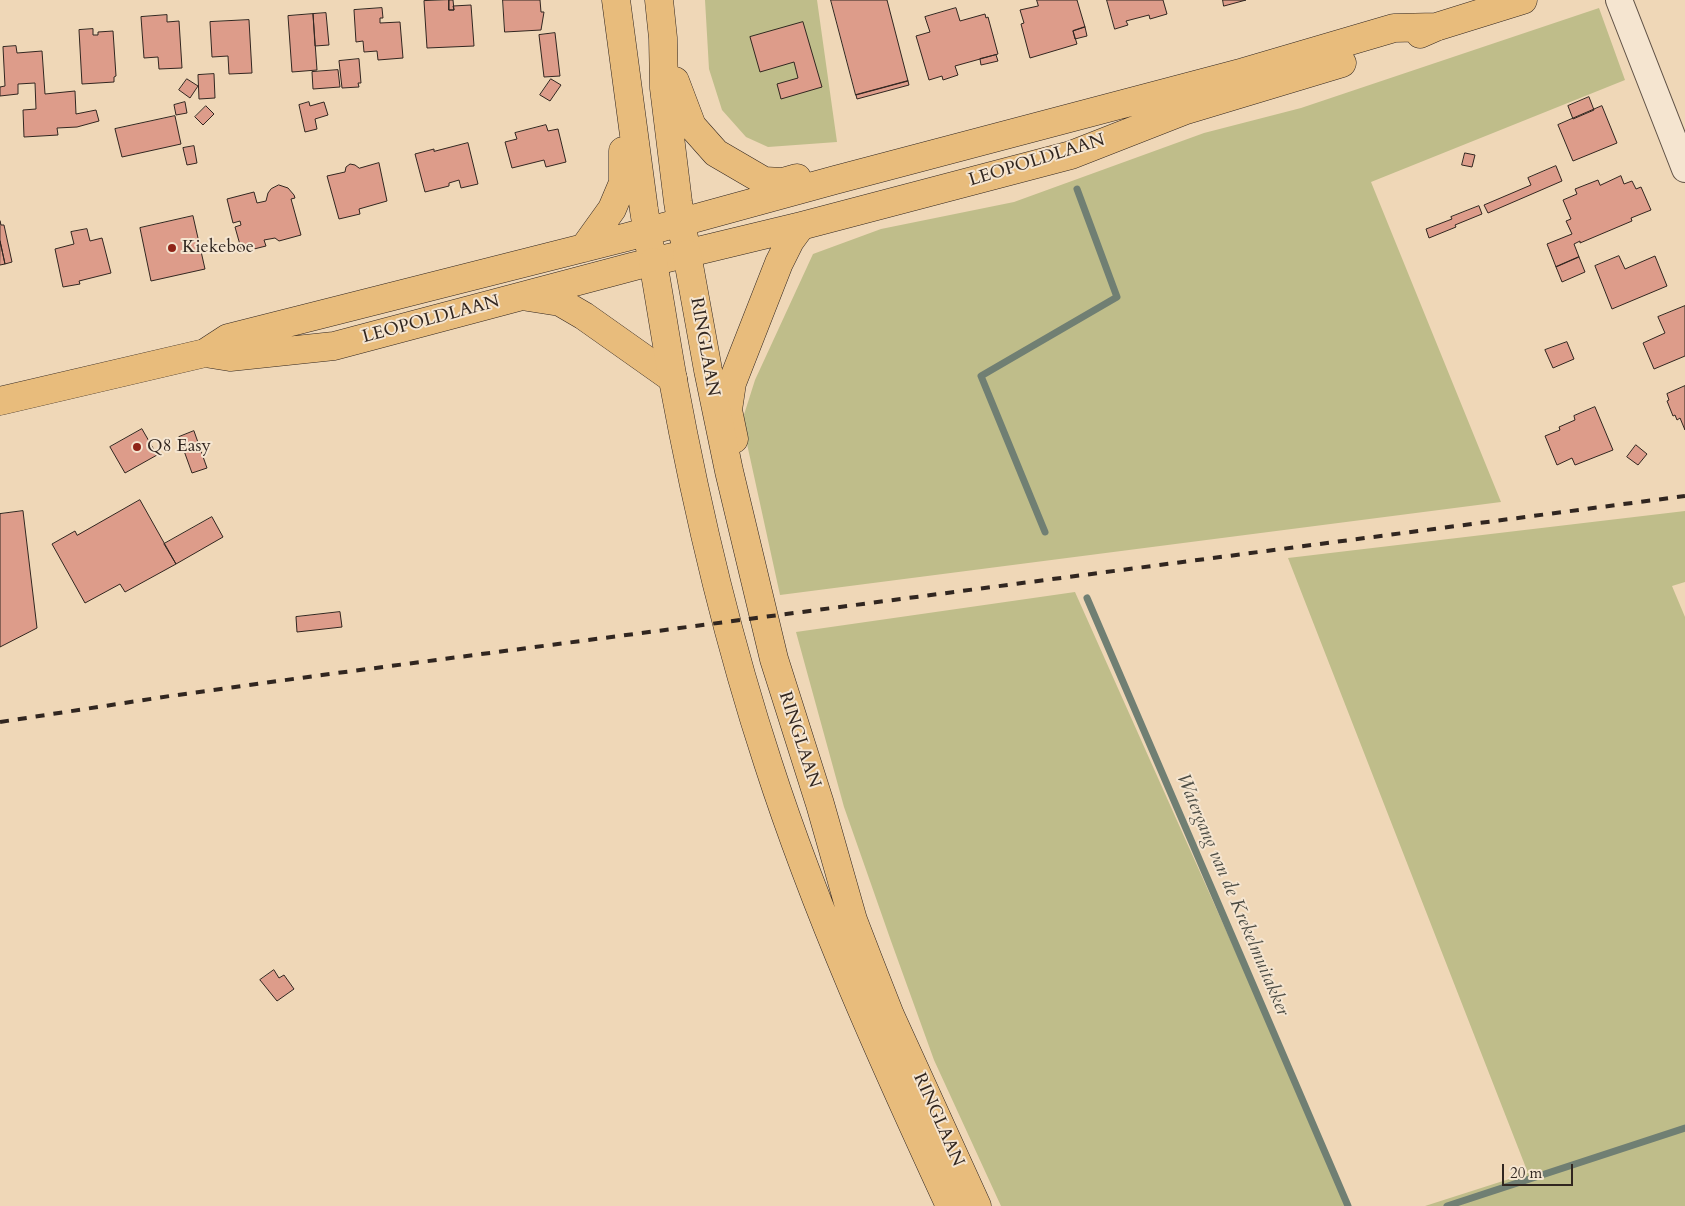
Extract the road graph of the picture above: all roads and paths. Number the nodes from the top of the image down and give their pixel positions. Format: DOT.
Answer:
graph roads {
  1 [pos="616,0"];
  2 [pos="659,0"];
  3 [pos="1523,0"];
  4 [pos="1619,0"];
  5 [pos="1436,27"];
  6 [pos="663,38"];
  7 [pos="632,118"];
  8 [pos="1685,169"];
  9 [pos="834,180"];
  10 [pos="681,221"];
  11 [pos="802,226"];
  12 [pos="647,231"];
  13 [pos="584,248"];
  14 [pos="687,254"];
  15 [pos="653,262"];
  16 [pos="522,296"];
  17 [pos="205,353"];
  18 [pos="673,379"];
  19 [pos="0,401"];
  20 [pos="729,470"];
  21 [pos="950,1206"];
  22 [pos="977,1206"];
  1 -- 7 [label="main road"];
  2 -- 6 [label="main road"];
  3 -- 5 [label="main road, LEOPOLDLAAN"];
  4 -- 8 [label="street"];
  5 -- 9 [label="main road, LEOPOLDLAAN"];
  5 -- 11 [label="main road, LEOPOLDLAAN"];
  6 -- 9 [label="main road"];
  6 -- 10 [label="main road"];
  7 -- 12 [label="main road"];
  7 -- 13 [label="main road"];
  9 -- 10 [label="main road, LEOPOLDLAAN"];
  10 -- 12 [label="main road, LEOPOLDLAAN"];
  10 -- 14 [label="main road, RINGLAAN"];
  11 -- 14 [label="main road, LEOPOLDLAAN"];
  11 -- 20 [label="main road"];
  12 -- 13 [label="main road, LEOPOLDLAAN"];
  12 -- 15 [label="main road, RINGLAAN"];
  13 -- 17 [label="main road, LEOPOLDLAAN"];
  14 -- 15 [label="main road, LEOPOLDLAAN"];
  14 -- 20 [label="main road, RINGLAAN"];
  15 -- 16 [label="main road, LEOPOLDLAAN"];
  15 -- 18 [label="main road, RINGLAAN"];
  16 -- 17 [label="main road, LEOPOLDLAAN"];
  16 -- 18 [label="main road"];
  17 -- 19 [label="main road, LEOPOLDLAAN"];
  18 -- 21 [label="main road, RINGLAAN"];
  20 -- 22 [label="main road, RINGLAAN"];
}
